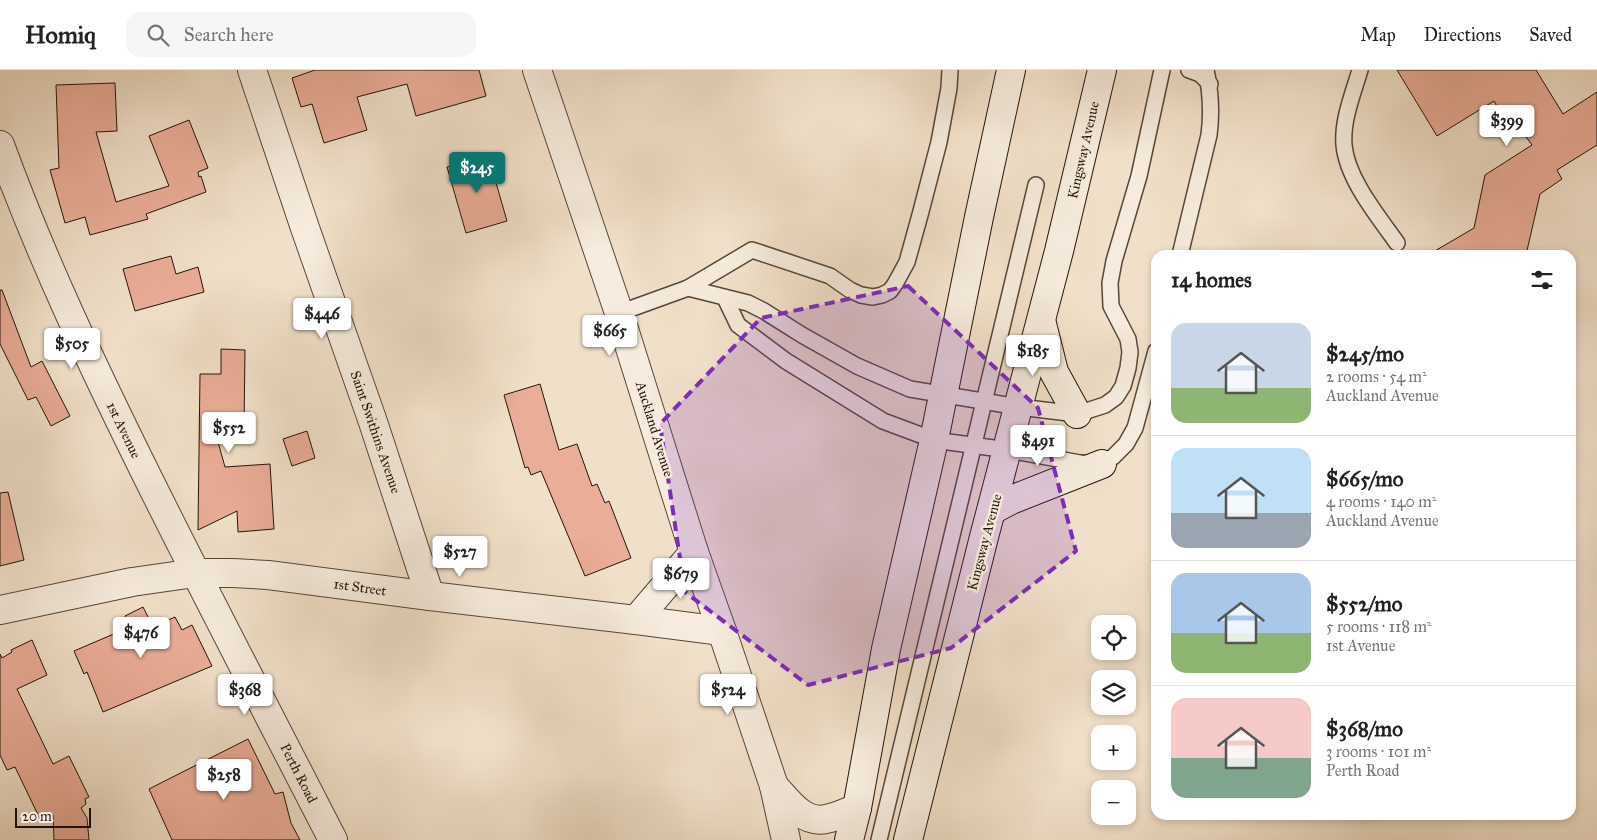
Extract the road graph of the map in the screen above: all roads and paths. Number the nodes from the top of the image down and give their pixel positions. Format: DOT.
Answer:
graph roads {
  1 [pos="252,70"];
  2 [pos="537,70"];
  3 [pos="950,70"];
  4 [pos="1012,70"];
  5 [pos="1102,70"];
  6 [pos="1162,70"];
  7 [pos="1176,70"];
  8 [pos="1189,70"];
  9 [pos="1360,70"];
  10 [pos="1208,77"];
  11 [pos="1157,91"];
  12 [pos="0,145"];
  13 [pos="1036,185"];
  14 [pos="1397,243"];
  15 [pos="1181,250"];
  16 [pos="688,288"];
  17 [pos="725,298"];
  18 [pos="618,313"];
  19 [pos="1041,320"];
  20 [pos="1151,369"];
  21 [pos="944,394"];
  22 [pos="983,401"];
  23 [pos="1019,407"];
  24 [pos="1077,414"];
  25 [pos="934,440"];
  26 [pos="972,446"];
  27 [pos="1008,450"];
  28 [pos="1102,464"];
  29 [pos="992,510"];
  30 [pos="694,552"];
  31 [pos="195,573"];
  32 [pos="430,596"];
  33 [pos="0,610"];
  34 [pos="636,620"];
  35 [pos="722,631"];
  36 [pos="774,786"];
  37 [pos="857,808"];
  38 [pos="333,840"];
  39 [pos="786,840"];
  40 [pos="849,840"];
  41 [pos="879,840"];
  42 [pos="908,840"];
  1 -- 32 [label="street, Saint Swithins Avenue"];
  2 -- 18 [label="street, Auckland Avenue"];
  3 -- 16 [label="lane"];
  4 -- 21 [label="street"];
  5 -- 19 [label="street, Kingsway Avenue"];
  6 -- 11 [label="lane"];
  7 -- 11 [label="lane"];
  8 -- 10 [label="lane"];
  9 -- 14 [label="lane"];
  10 -- 15 [label="lane"];
  11 -- 24 [label="lane"];
  12 -- 31 [label="street, 1st Avenue"];
  13 -- 22 [label="lane"];
  16 -- 17 [label="lane"];
  16 -- 18 [label="lane"];
  17 -- 21 [label="lane"];
  17 -- 25 [label="lane"];
  18 -- 30 [label="street, Auckland Avenue"];
  19 -- 23 [label="street, Kingsway Avenue"];
  19 -- 24 [label="street"];
  20 -- 28 [label="lane"];
  21 -- 22 [label="lane"];
  21 -- 25 [label="street"];
  22 -- 23 [label="lane"];
  22 -- 26 [label="lane"];
  23 -- 24 [label="lane"];
  23 -- 27 [label="street, Kingsway Avenue"];
  25 -- 26 [label="lane"];
  25 -- 37 [label="street"];
  26 -- 27 [label="lane"];
  26 -- 41 [label="lane"];
  27 -- 28 [label="lane"];
  27 -- 29 [label="street, Kingsway Avenue"];
  28 -- 29 [label="street"];
  29 -- 42 [label="street, Kingsway Avenue"];
  30 -- 34 [label="street"];
  30 -- 35 [label="street, Auckland Avenue"];
  31 -- 32 [label="street, 1st Street"];
  31 -- 33 [label="street, 1st Street"];
  31 -- 38 [label="street, Perth Road"];
  32 -- 34 [label="street, 1st Street"];
  34 -- 35 [label="street, 1st Street"];
  35 -- 36 [label="street, Auckland Avenue"];
  36 -- 37 [label="street, Auckland Avenue"];
  36 -- 39 [label="street, Auckland Avenue"];
  37 -- 40 [label="street"];
}
